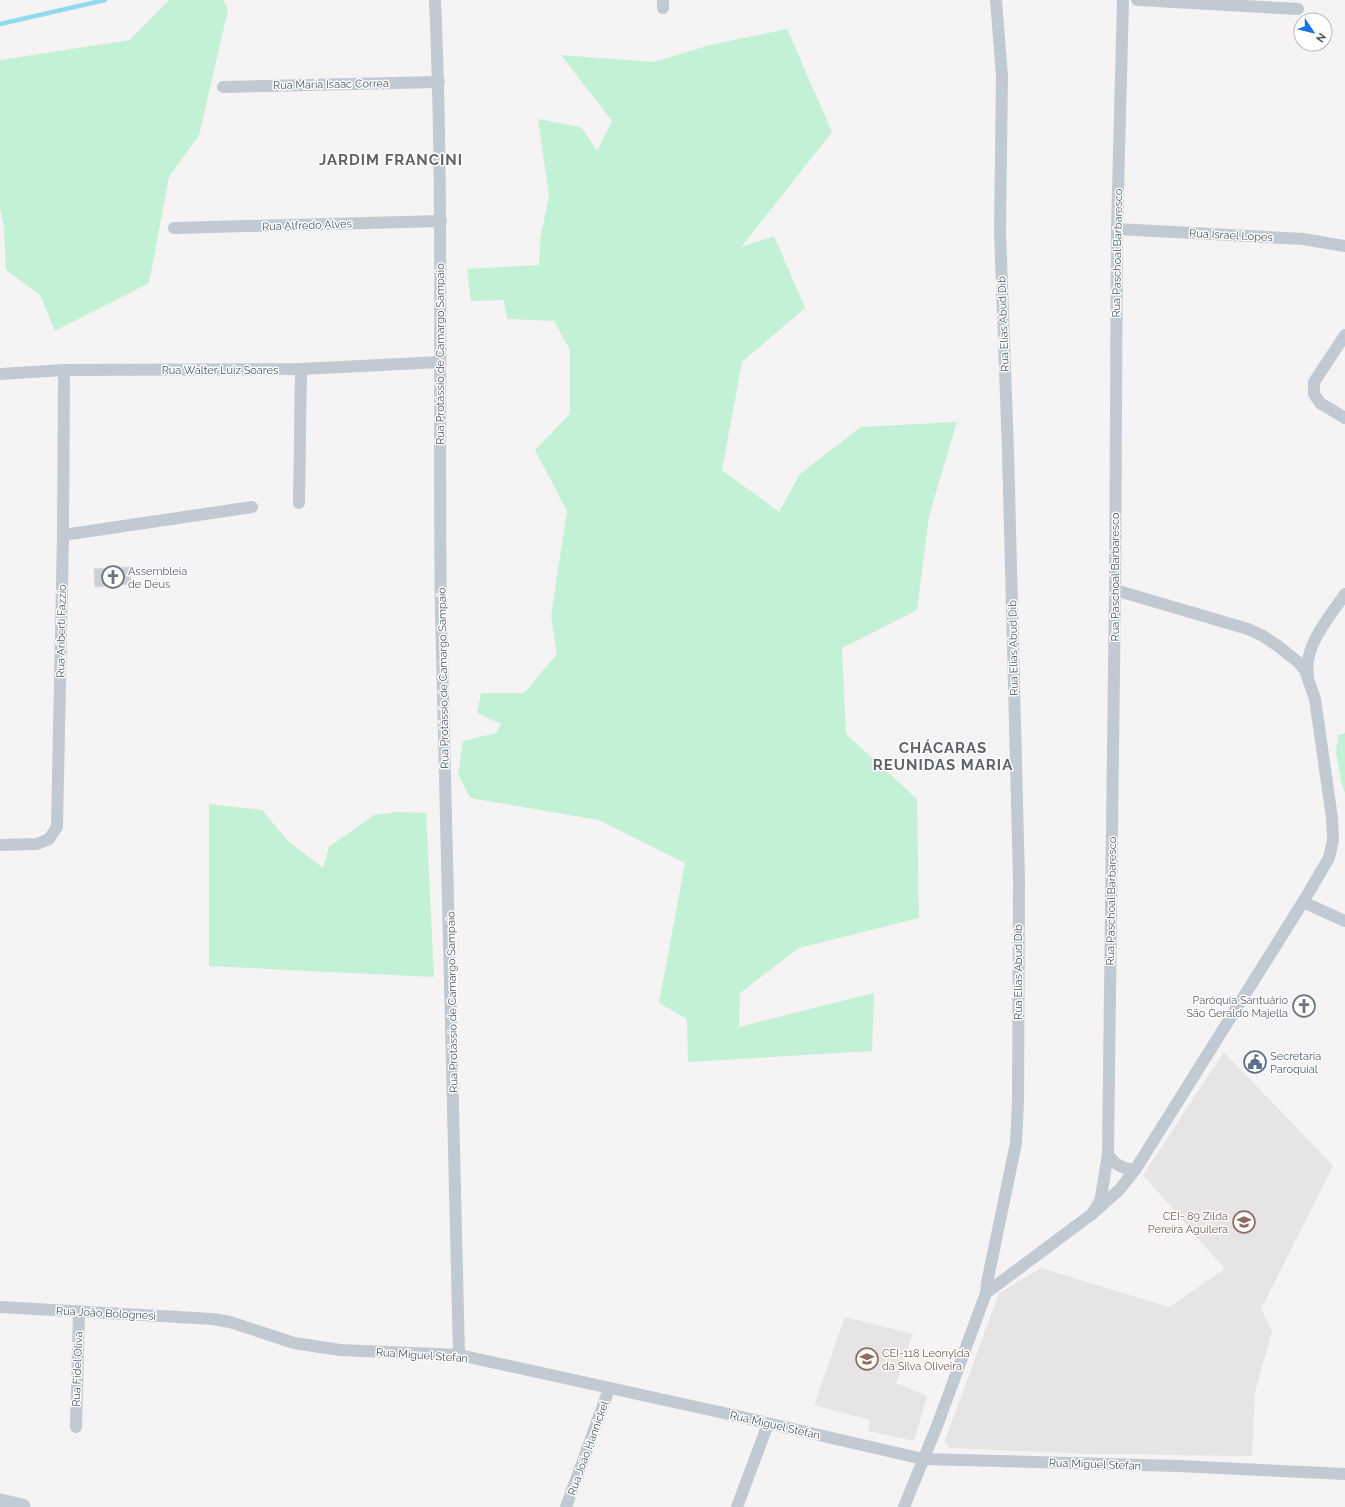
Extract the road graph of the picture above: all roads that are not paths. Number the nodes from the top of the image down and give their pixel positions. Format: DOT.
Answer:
graph roads {
  1 [pos="435,0"];
  2 [pos="996,0"];
  3 [pos="1122,0"];
  4 [pos="1137,0"];
  5 [pos="1298,9"];
  6 [pos="439,82"];
  7 [pos="223,87"];
  8 [pos="441,221"];
  9 [pos="174,228"];
  10 [pos="1117,229"];
  11 [pos="1345,246"];
  12 [pos="1345,335"];
  13 [pos="440,362"];
  14 [pos="301,369"];
  15 [pos="64,370"];
  16 [pos="0,374"];
  17 [pos="1345,418"];
  18 [pos="299,503"];
  19 [pos="252,507"];
  20 [pos="63,535"];
  21 [pos="1115,590"];
  22 [pos="1345,594"];
  23 [pos="1320,633"];
  24 [pos="1293,658"];
  25 [pos="1308,677"];
  26 [pos="0,845"];
  27 [pos="1303,902"];
  28 [pos="1345,921"];
  29 [pos="1108,1154"];
  30 [pos="1135,1170"];
  31 [pos="1092,1214"];
  32 [pos="986,1293"];
  33 [pos="0,1307"];
  34 [pos="79,1311"];
  35 [pos="212,1319"];
  36 [pos="459,1355"];
  37 [pos="609,1389"];
  38 [pos="768,1424"];
  39 [pos="76,1427"];
  40 [pos="923,1459"];
  41 [pos="1345,1474"];
  42 [pos="0,1502"];
  43 [pos="22,1507"];
  44 [pos="566,1507"];
  45 [pos="737,1507"];
  46 [pos="904,1507"];
  1 -- 6 [label="street, Rua Protássio de Camargo Sampaio"];
  2 -- 32 [label="street, Rua Elias Abud Dib"];
  3 -- 10 [label="street, Rua Paschoal Barbaresco"];
  4 -- 5 [label="street"];
  6 -- 7 [label="street, Rua Maria Isaac Correa"];
  6 -- 8 [label="street, Rua Protássio de Camargo Sampaio"];
  8 -- 9 [label="street, Rua Alfredo Alves"];
  8 -- 13 [label="street, Rua Protássio de Camargo Sampaio"];
  10 -- 11 [label="street, Rua Israel Lopes"];
  10 -- 21 [label="street, Rua Paschoal Barbaresco"];
  12 -- 17 [label="street"];
  13 -- 14 [label="street, Rua Walter Luiz Soares"];
  13 -- 36 [label="street, Rua Protássio de Camargo Sampaio"];
  14 -- 15 [label="street, Rua Walter Luiz Soares"];
  14 -- 18 [label="street"];
  15 -- 16 [label="street, Rua Walter Luiz Soares"];
  15 -- 20 [label="street, Rua Ariberti Fazzio"];
  19 -- 20 [label="street"];
  20 -- 26 [label="street, Rua Ariberti Fazzio"];
  21 -- 24 [label="street"];
  21 -- 29 [label="street, Rua Paschoal Barbaresco"];
  22 -- 23 [label="street"];
  23 -- 24 [label="street"];
  23 -- 25 [label="street"];
  24 -- 25 [label="street"];
  25 -- 27 [label="street"];
  27 -- 28 [label="street"];
  27 -- 30 [label="street"];
  29 -- 30 [label="street"];
  29 -- 31 [label="street, Rua Paschoal Barbaresco"];
  30 -- 31 [label="street"];
  31 -- 32 [label="street"];
  32 -- 40 [label="street, Rua Elias Abud Dib"];
  33 -- 34 [label="street, Rua João Bolognesi"];
  34 -- 35 [label="street, Rua João Bolognesi"];
  34 -- 39 [label="street, Rua Fidel Oliva"];
  35 -- 36 [label="street, Rua Miguel Stefan"];
  36 -- 37 [label="street, Rua Miguel Stefan"];
  37 -- 38 [label="street, Rua Miguel Stefan"];
  37 -- 44 [label="street, Rua João Hannickel"];
  38 -- 40 [label="street, Rua Miguel Stefan"];
  38 -- 45 [label="street"];
  40 -- 41 [label="street, Rua Miguel Stefan"];
  40 -- 46 [label="street, Rua Elias Abud Dib"];
  42 -- 43 [label="street"];
}
